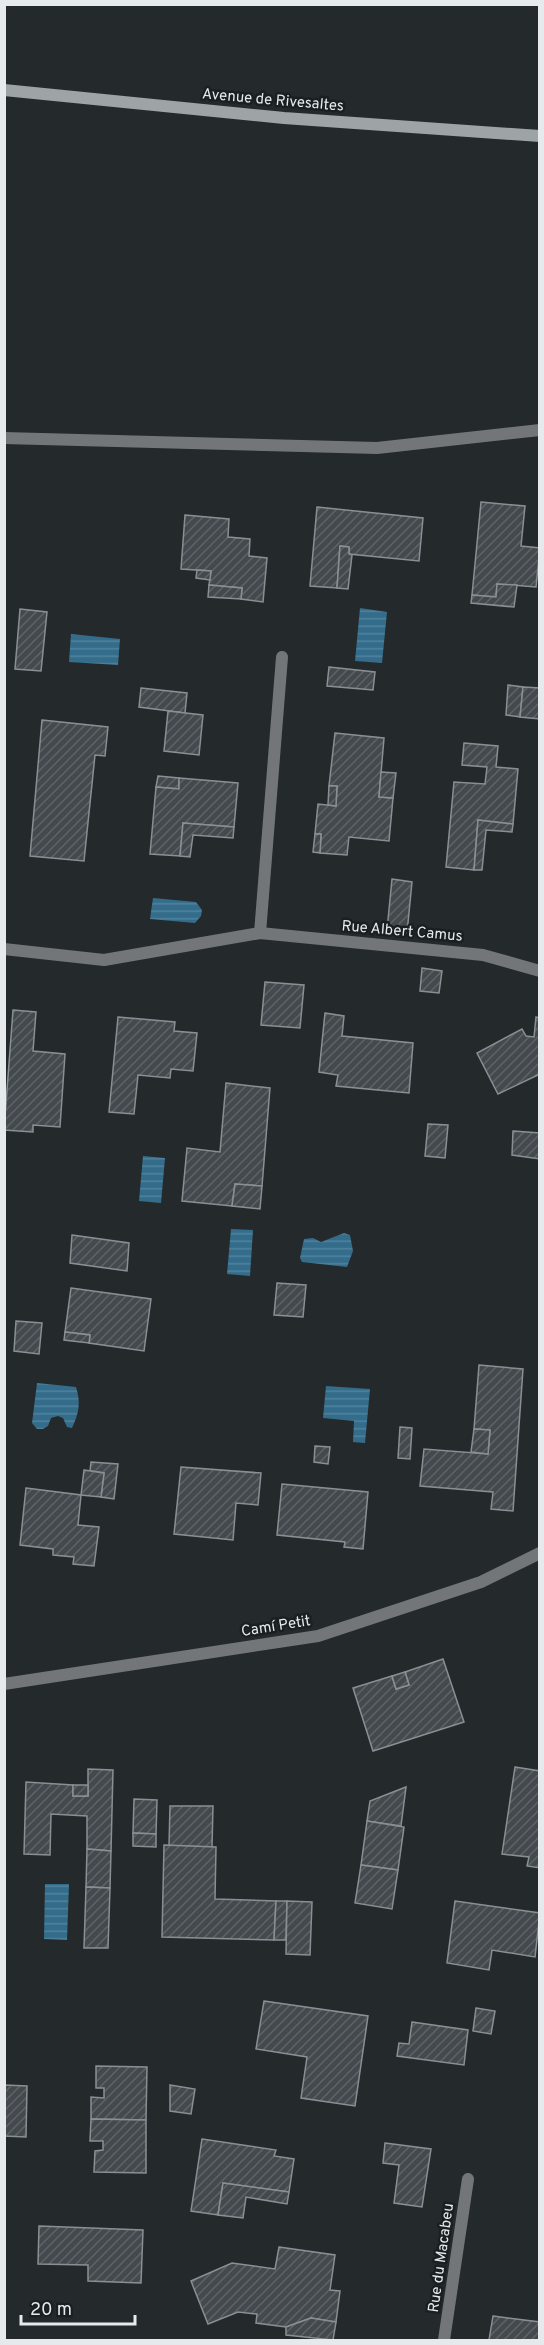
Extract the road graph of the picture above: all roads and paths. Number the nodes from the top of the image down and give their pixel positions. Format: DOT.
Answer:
graph roads {
  1 [pos="4,90"];
  2 [pos="540,136"];
  3 [pos="540,430"];
  4 [pos="4,438"];
  5 [pos="282,657"];
  6 [pos="260,933"];
  7 [pos="4,948"];
  8 [pos="540,971"];
  9 [pos="540,1553"];
  10 [pos="4,1684"];
  11 [pos="468,2179"];
  12 [pos="444,2340"];
  1 -- 2 [label="main road, Avenue de Rivesaltes"];
  3 -- 4 [label="street"];
  5 -- 6 [label="street"];
  6 -- 7 [label="street, Rue Albert Camus"];
  6 -- 8 [label="street, Rue Albert Camus"];
  9 -- 10 [label="street, Camí Petit"];
  11 -- 12 [label="street, Rue du Macabeu"];
}
